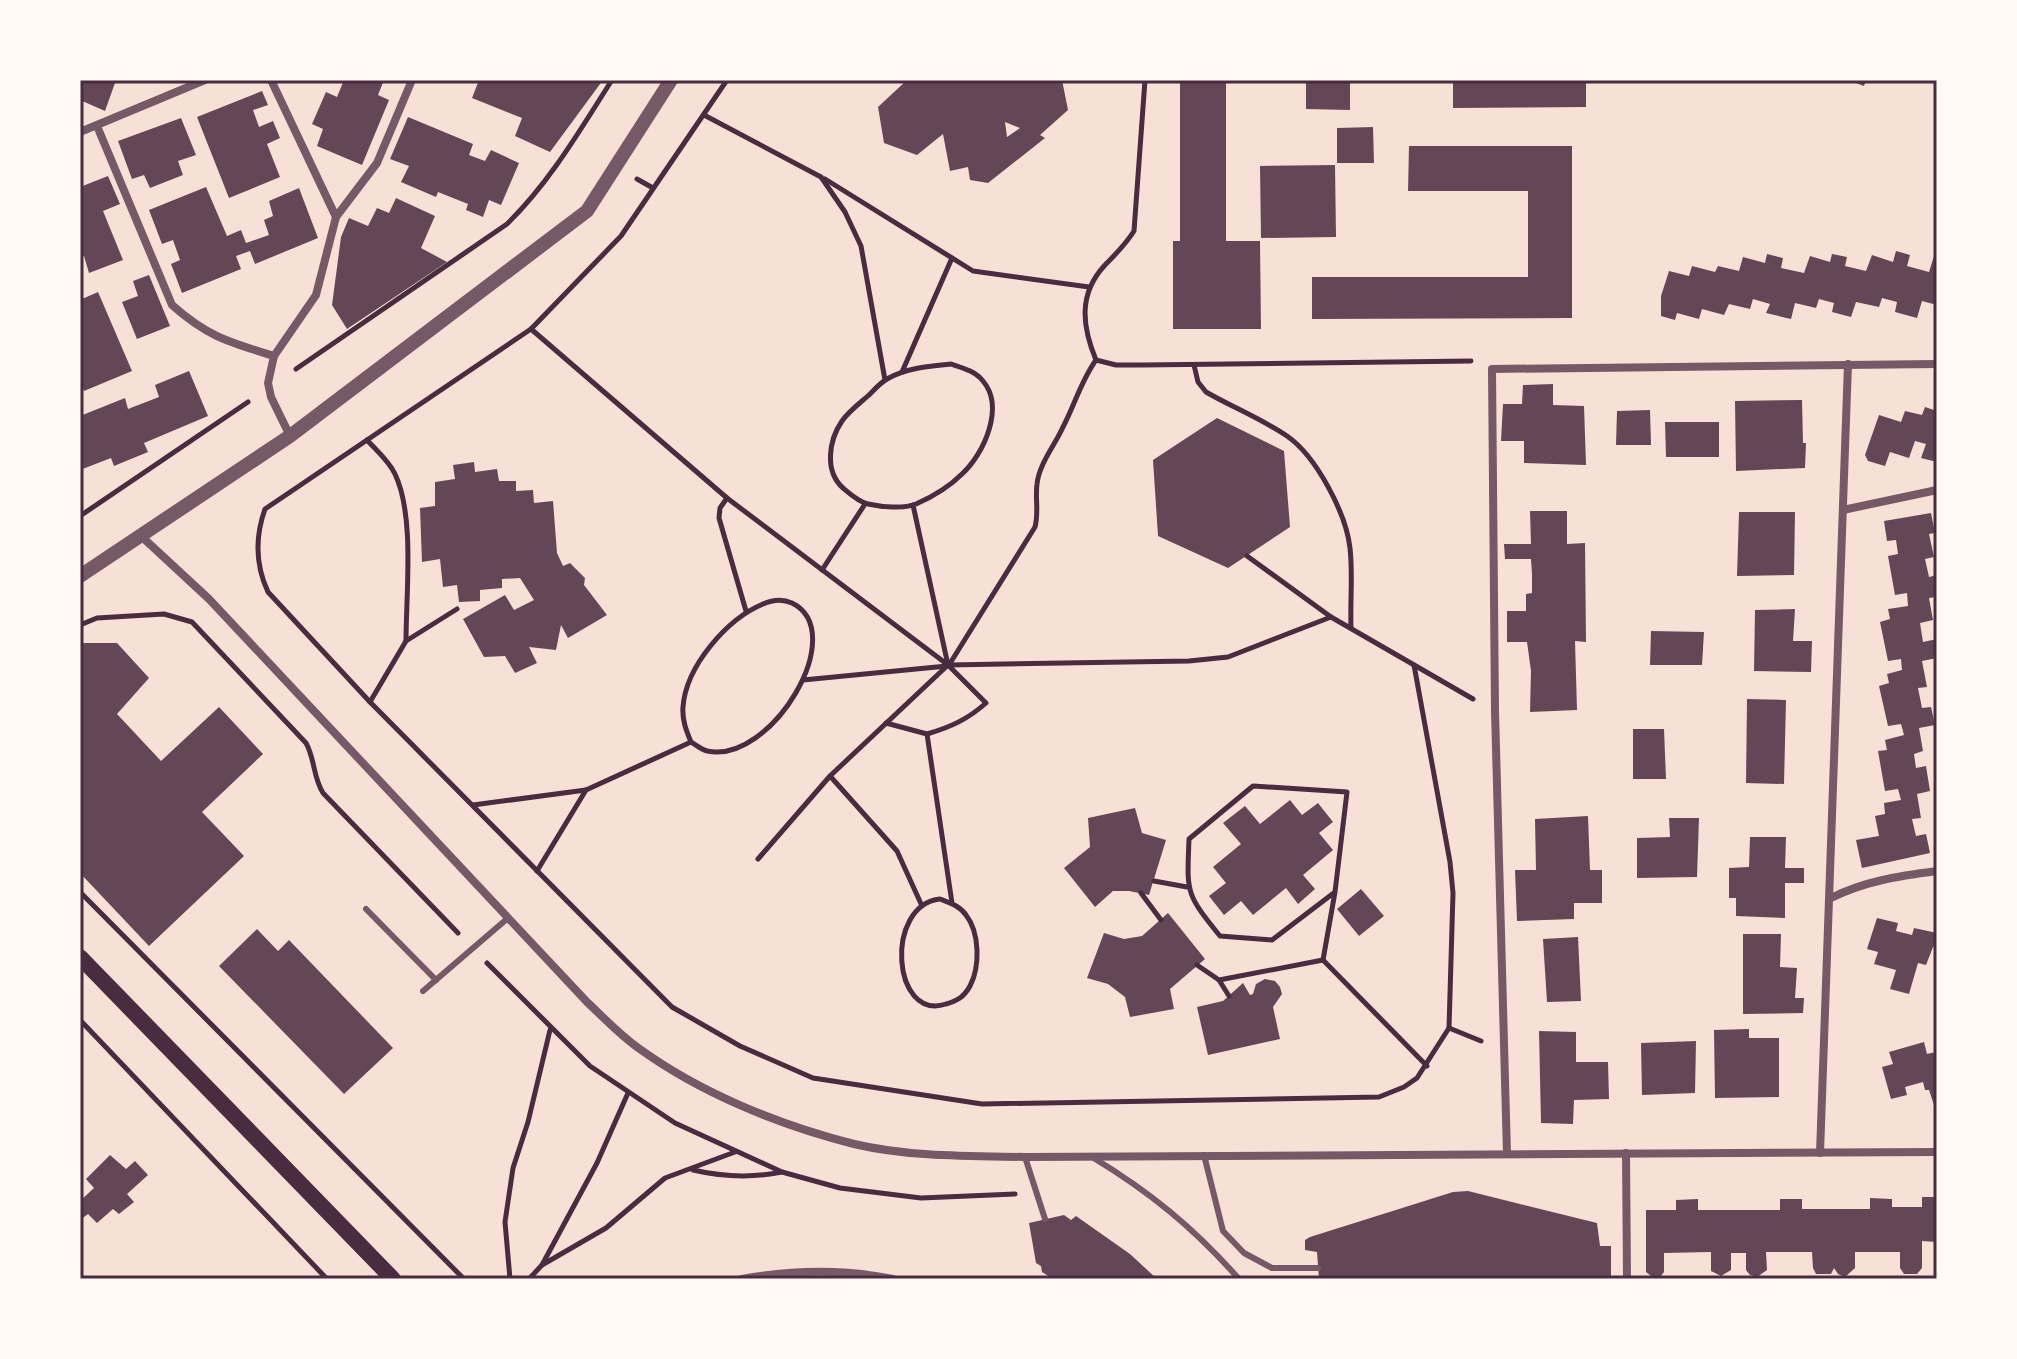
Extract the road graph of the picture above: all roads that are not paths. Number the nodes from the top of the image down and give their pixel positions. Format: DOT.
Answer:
graph roads {
  1 [pos="205,80"];
  2 [pos="271,80"];
  3 [pos="412,80"];
  4 [pos="671,80"];
  5 [pos="97,126"];
  6 [pos="80,132"];
  7 [pos="336,217"];
  8 [pos="274,356"];
  9 [pos="1848,364"];
  10 [pos="1937,364"];
  11 [pos="290,436"];
  12 [pos="1937,490"];
  13 [pos="1843,510"];
  14 [pos="140,535"];
  15 [pos="80,576"];
  16 [pos="1937,871"];
  17 [pos="1831,898"];
  18 [pos="366,909"];
  19 [pos="508,918"];
  20 [pos="80,957"];
  21 [pos="436,980"];
  22 [pos="423,991"];
  23 [pos="1937,1152"];
  24 [pos="1626,1153"];
  25 [pos="1820,1153"];
  26 [pos="1507,1154"];
  27 [pos="1204,1155"];
  28 [pos="1089,1156"];
  29 [pos="1025,1157"];
  30 [pos="1045,1219"];
  31 [pos="1318,1268"];
  32 [pos="393,1279"];
  33 [pos="742,1279"];
  34 [pos="893,1279"];
  35 [pos="1239,1279"];
  36 [pos="1627,1279"];
  1 -- 5 [label="street"];
  2 -- 7 [label="street"];
  3 -- 7 [label="street"];
  4 -- 11 [label="street"];
  5 -- 6 [label="street"];
  5 -- 8 [label="street"];
  7 -- 8 [label="street"];
  8 -- 11 [label="street"];
  9 -- 10 [label="street"];
  9 -- 13 [label="street"];
  9 -- 26 [label="street"];
  11 -- 14 [label="street"];
  12 -- 13 [label="street"];
  13 -- 17 [label="street"];
  14 -- 15 [label="street"];
  14 -- 19 [label="street"];
  16 -- 17 [label="street"];
  17 -- 25 [label="street"];
  18 -- 21 [label="lane"];
  19 -- 21 [label="lane"];
  19 -- 29 [label="street"];
  20 -- 32 [label="main road"];
  21 -- 22 [label="lane"];
  23 -- 25 [label="street"];
  24 -- 25 [label="street"];
  24 -- 26 [label="street"];
  24 -- 36 [label="street"];
  26 -- 27 [label="street"];
  27 -- 28 [label="street"];
  27 -- 31 [label="lane"];
  28 -- 29 [label="street"];
  28 -- 35 [label="lane"];
  29 -- 30 [label="lane"];
  33 -- 34 [label="street"];
}
